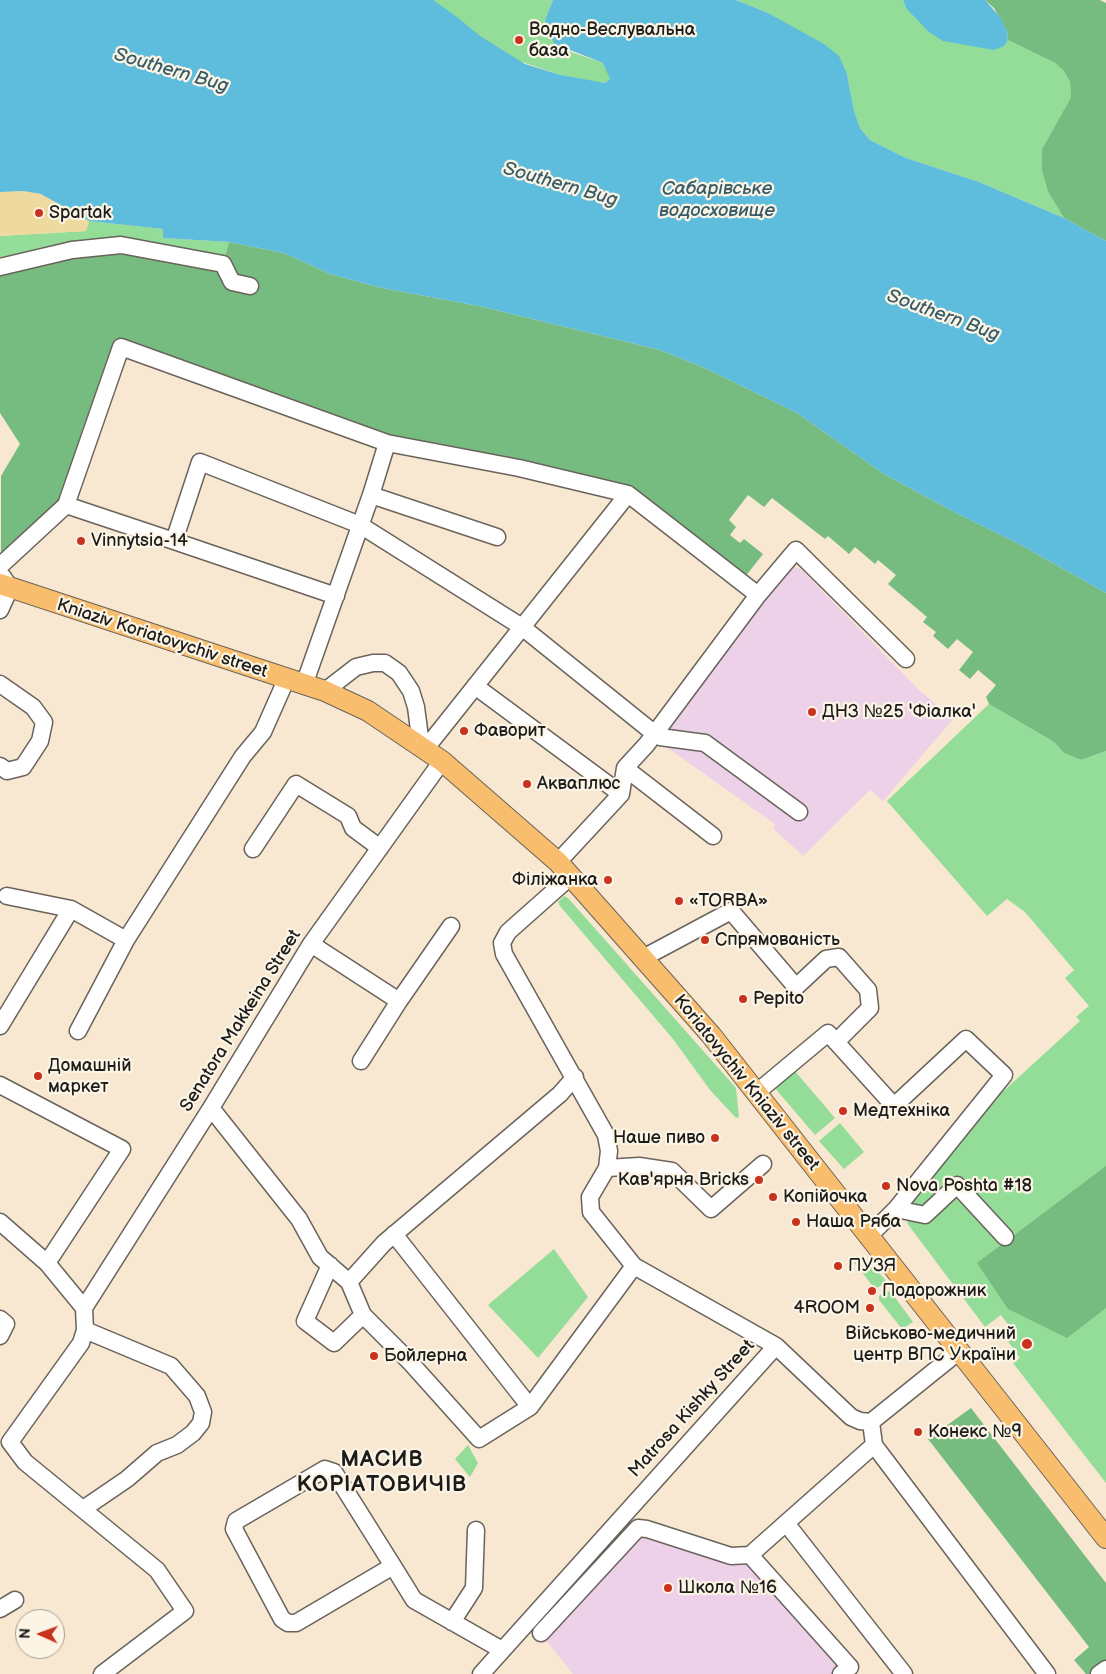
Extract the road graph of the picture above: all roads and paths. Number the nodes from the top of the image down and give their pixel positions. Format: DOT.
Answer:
graph roads {
  1 [pos="0,267"];
  2 [pos="250,286"];
  3 [pos="387,443"];
  4 [pos="628,494"];
  5 [pos="371,495"];
  6 [pos="66,505"];
  7 [pos="360,525"];
  8 [pos="497,537"];
  9 [pos="174,541"];
  10 [pos="0,566"];
  11 [pos="3,582"];
  12 [pos="758,595"];
  13 [pos="336,596"];
  14 [pos="0,610"];
  15 [pos="522,627"];
  16 [pos="906,660"];
  17 [pos="295,683"];
  18 [pos="0,684"];
  19 [pos="475,686"];
  20 [pos="325,691"];
  21 [pos="655,734"];
  22 [pos="423,747"];
  23 [pos="442,761"];
  24 [pos="0,766"];
  25 [pos="625,768"];
  26 [pos="621,794"];
  27 [pos="799,812"];
  28 [pos="713,836"];
  29 [pos="380,848"];
  30 [pos="253,849"];
  31 [pos="564,869"];
  32 [pos="7,896"];
  33 [pos="71,909"];
  34 [pos="452,926"];
  35 [pos="126,940"];
  36 [pos="311,944"];
  37 [pos="643,958"];
  38 [pos="399,1001"];
  39 [pos="0,1026"];
  40 [pos="78,1031"];
  41 [pos="836,1042"];
  42 [pos="361,1061"];
  43 [pos="574,1077"];
  44 [pos="0,1085"];
  45 [pos="756,1093"];
  46 [pos="211,1108"];
  47 [pos="763,1164"];
  48 [pos="607,1168"];
  49 [pos="896,1209"];
  50 [pos="0,1222"];
  51 [pos="394,1234"];
  52 [pos="868,1237"];
  53 [pos="1005,1237"];
  54 [pos="47,1263"];
  55 [pos="330,1266"];
  56 [pos="634,1266"];
  57 [pos="350,1282"];
  58 [pos="84,1308"];
  59 [pos="363,1315"];
  60 [pos="0,1319"];
  61 [pos="85,1330"];
  62 [pos="0,1336"];
  63 [pos="776,1346"];
  64 [pos="958,1352"];
  65 [pos="530,1407"];
  66 [pos="871,1422"];
  67 [pos="874,1445"];
  68 [pos="83,1508"];
  69 [pos="786,1523"];
  70 [pos="476,1530"];
  71 [pos="1106,1538"];
  72 [pos="750,1555"];
  73 [pos="393,1566"];
  74 [pos="15,1600"];
  75 [pos="0,1609"];
  76 [pos="452,1622"];
  77 [pos="541,1633"];
  78 [pos="502,1650"];
  79 [pos="1106,1669"];
  80 [pos="102,1674"];
  81 [pos="481,1674"];
  82 [pos="841,1674"];
  83 [pos="904,1674"];
  84 [pos="1048,1674"];
  85 [pos="1099,1674"];
  1 -- 2 [label="street"];
  3 -- 4 [label="street"];
  3 -- 5 [label="street"];
  3 -- 6 [label="street"];
  4 -- 12 [label="street"];
  4 -- 15 [label="street"];
  5 -- 7 [label="street"];
  5 -- 8 [label="street"];
  6 -- 9 [label="street"];
  6 -- 10 [label="street"];
  7 -- 9 [label="street"];
  7 -- 13 [label="street"];
  7 -- 15 [label="street"];
  9 -- 13 [label="street"];
  11 -- 14 [label="street"];
  11 -- 17 [label="main road, Kniaziv Koriatovychiv street"];
  12 -- 16 [label="street"];
  12 -- 21 [label="street"];
  13 -- 17 [label="street"];
  15 -- 19 [label="street"];
  15 -- 21 [label="street"];
  17 -- 20 [label="main road, Kniaziv Koriatovychiv street"];
  17 -- 35 [label="street"];
  18 -- 24 [label="street"];
  19 -- 22 [label="street"];
  19 -- 26 [label="street"];
  20 -- 22 [label="main road, Koriatovychiv Kniaziv street"];
  20 -- 22 [label="street"];
  21 -- 25 [label="street"];
  21 -- 27 [label="street"];
  22 -- 23 [label="main road, Koriatovychiv Kniaziv street"];
  23 -- 29 [label="street, Senatora Makkeina Street"];
  23 -- 31 [label="main road, Koriatovychiv Kniaziv street"];
  25 -- 26 [label="street"];
  25 -- 28 [label="street"];
  26 -- 31 [label="street"];
  29 -- 30 [label="street"];
  29 -- 36 [label="street, Senatora Makkeina Street"];
  31 -- 37 [label="main road, Koriatovychiv Kniaziv street"];
  31 -- 43 [label="street"];
  32 -- 33 [label="street"];
  33 -- 35 [label="street"];
  33 -- 39 [label="street"];
  34 -- 38 [label="street"];
  35 -- 40 [label="street"];
  36 -- 38 [label="street"];
  36 -- 46 [label="street, Senatora Makkeina Street"];
  37 -- 41 [label="street"];
  37 -- 45 [label="main road, Koriatovychiv Kniaziv street"];
  38 -- 42 [label="street"];
  41 -- 45 [label="street"];
  41 -- 49 [label="street"];
  43 -- 48 [label="street"];
  43 -- 51 [label="street"];
  44 -- 54 [label="street"];
  45 -- 52 [label="main road, Koriatovychiv Kniaziv street"];
  46 -- 55 [label="street"];
  46 -- 58 [label="street, Senatora Makkeina Street"];
  47 -- 48 [label="street"];
  48 -- 56 [label="street"];
  49 -- 52 [label="street"];
  49 -- 53 [label="street"];
  50 -- 54 [label="street"];
  51 -- 57 [label="street"];
  51 -- 65 [label="street"];
  52 -- 64 [label="main road, Koriatovychiv Kniaziv street"];
  54 -- 58 [label="street"];
  55 -- 57 [label="street"];
  55 -- 59 [label="street"];
  56 -- 63 [label="street"];
  56 -- 65 [label="street"];
  57 -- 59 [label="street"];
  58 -- 61 [label="street"];
  59 -- 65 [label="street"];
  60 -- 62 [label="street"];
  61 -- 68 [label="street"];
  61 -- 68 [label="street"];
  63 -- 66 [label="street, Matrosa Kishky Street"];
  63 -- 78 [label="street, Matrosa Kishky Street"];
  64 -- 66 [label="street"];
  64 -- 71 [label="main road, Koriatovychiv Kniaziv street"];
  66 -- 67 [label="street"];
  67 -- 69 [label="street"];
  67 -- 84 [label="street"];
  68 -- 80 [label="street"];
  69 -- 72 [label="street"];
  69 -- 83 [label="street"];
  70 -- 76 [label="street"];
  72 -- 77 [label="street"];
  72 -- 82 [label="street"];
  73 -- 73 [label="street"];
  73 -- 76 [label="street"];
  74 -- 75 [label="street"];
  76 -- 78 [label="street"];
  78 -- 81 [label="street, Matrosa Kishky Street"];
  79 -- 85 [label="street"];
}
